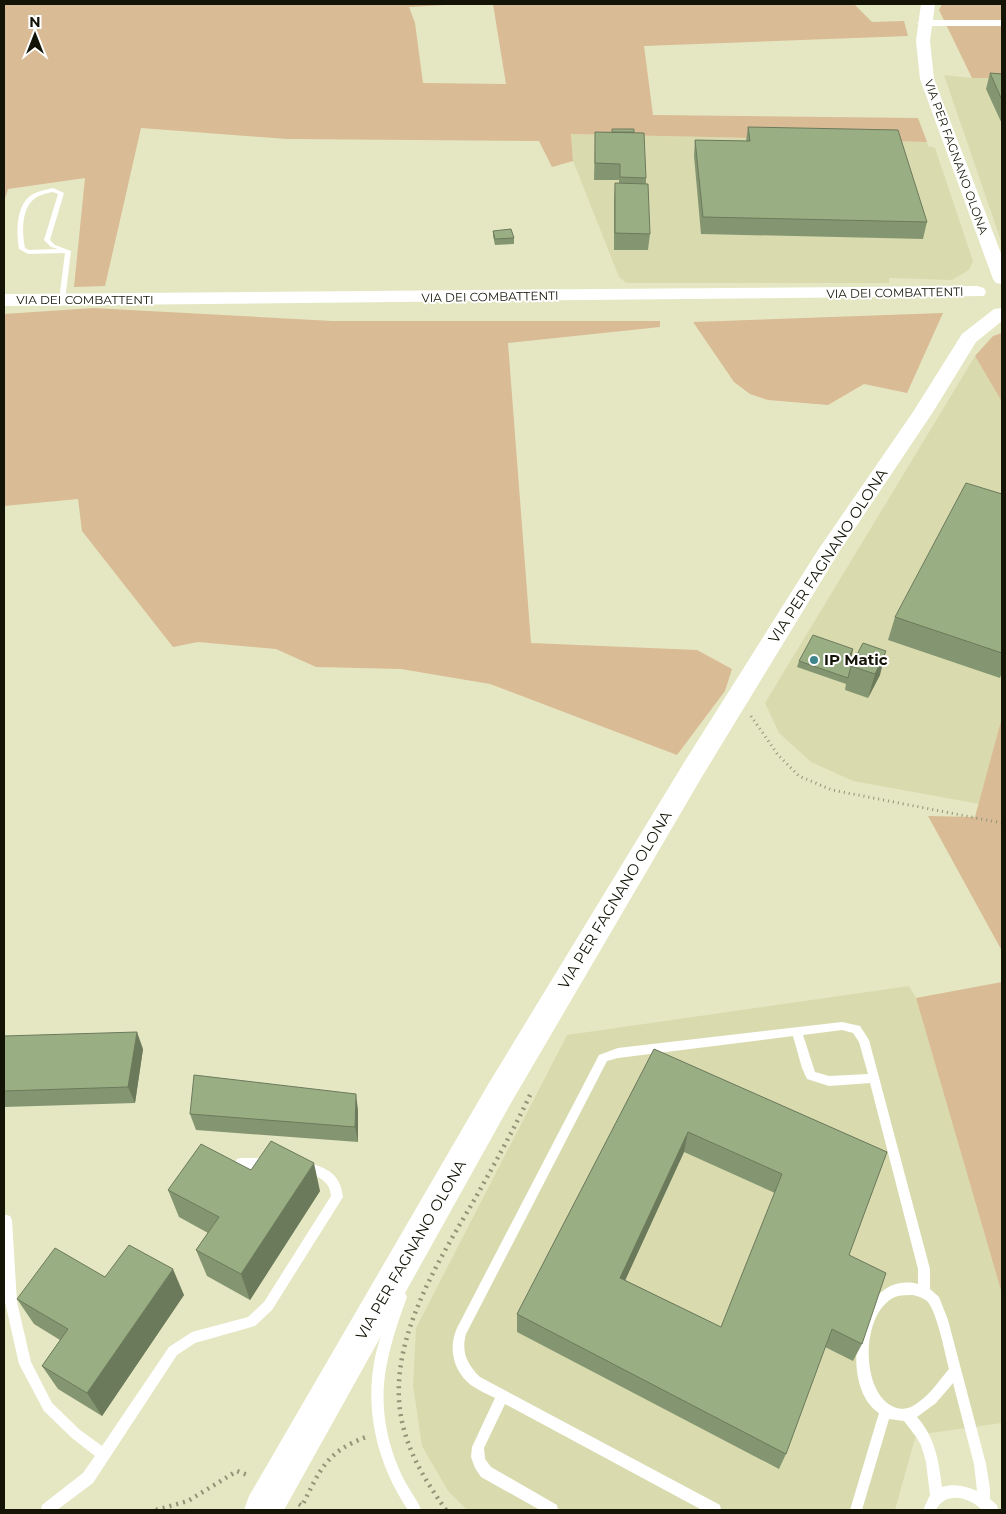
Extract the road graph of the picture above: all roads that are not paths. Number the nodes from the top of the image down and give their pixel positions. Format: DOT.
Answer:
graph roads {
  1 [pos="928,4"];
  2 [pos="922,23"];
  3 [pos="1002,23"];
  4 [pos="68,251"];
  5 [pos="1002,279"];
  6 [pos="1002,283"];
  7 [pos="977,292"];
  8 [pos="4,300"];
  9 [pos="62,300"];
  10 [pos="1002,313"];
  11 [pos="797,1032"];
  12 [pos="874,1078"];
  13 [pos="523,1080"];
  14 [pos="278,1162"];
  15 [pos="241,1163"];
  16 [pos="295,1164"];
  17 [pos="6,1220"];
  18 [pos="924,1293"];
  19 [pos="955,1371"];
  20 [pos="503,1396"];
  21 [pos="886,1410"];
  22 [pos="906,1414"];
  23 [pos="104,1455"];
  24 [pos="937,1497"];
  25 [pos="988,1505"];
  26 [pos="710,1509"];
  27 [pos="47,1510"];
  28 [pos="263,1510"];
  29 [pos="415,1510"];
  30 [pos="552,1510"];
  31 [pos="856,1510"];
  32 [pos="929,1510"];
  1 -- 2 [label="main road, VIA PER FAGNANO OLONA"];
  2 -- 3 [label="street"];
  2 -- 5 [label="main road, VIA PER FAGNANO OLONA"];
  4 -- 4 [label="lane"];
  4 -- 9 [label="lane"];
  6 -- 7 [label="main road"];
  7 -- 9 [label="main road, VIA DEI COMBATTENTI"];
  7 -- 10 [label="main road, VIA PER FAGNANO OLONA"];
  8 -- 9 [label="main road, VIA DEI COMBATTENTI"];
  10 -- 13 [label="main road, VIA PER FAGNANO OLONA"];
  11 -- 12 [label="lane"];
  11 -- 12 [label="lane"];
  11 -- 20 [label="lane"];
  12 -- 18 [label="lane"];
  13 -- 28 [label="main road, VIA PER FAGNANO OLONA"];
  13 -- 29 [label="lane"];
  14 -- 15 [label="lane"];
  16 -- 23 [label="lane"];
  17 -- 23 [label="lane"];
  18 -- 19 [label="lane"];
  18 -- 21 [label="lane"];
  19 -- 22 [label="lane"];
  19 -- 25 [label="lane"];
  20 -- 26 [label="lane"];
  20 -- 30 [label="lane"];
  21 -- 22 [label="lane"];
  21 -- 31 [label="lane"];
  22 -- 24 [label="lane"];
  23 -- 27 [label="lane"];
  24 -- 25 [label="lane"];
  24 -- 32 [label="lane"];
}
